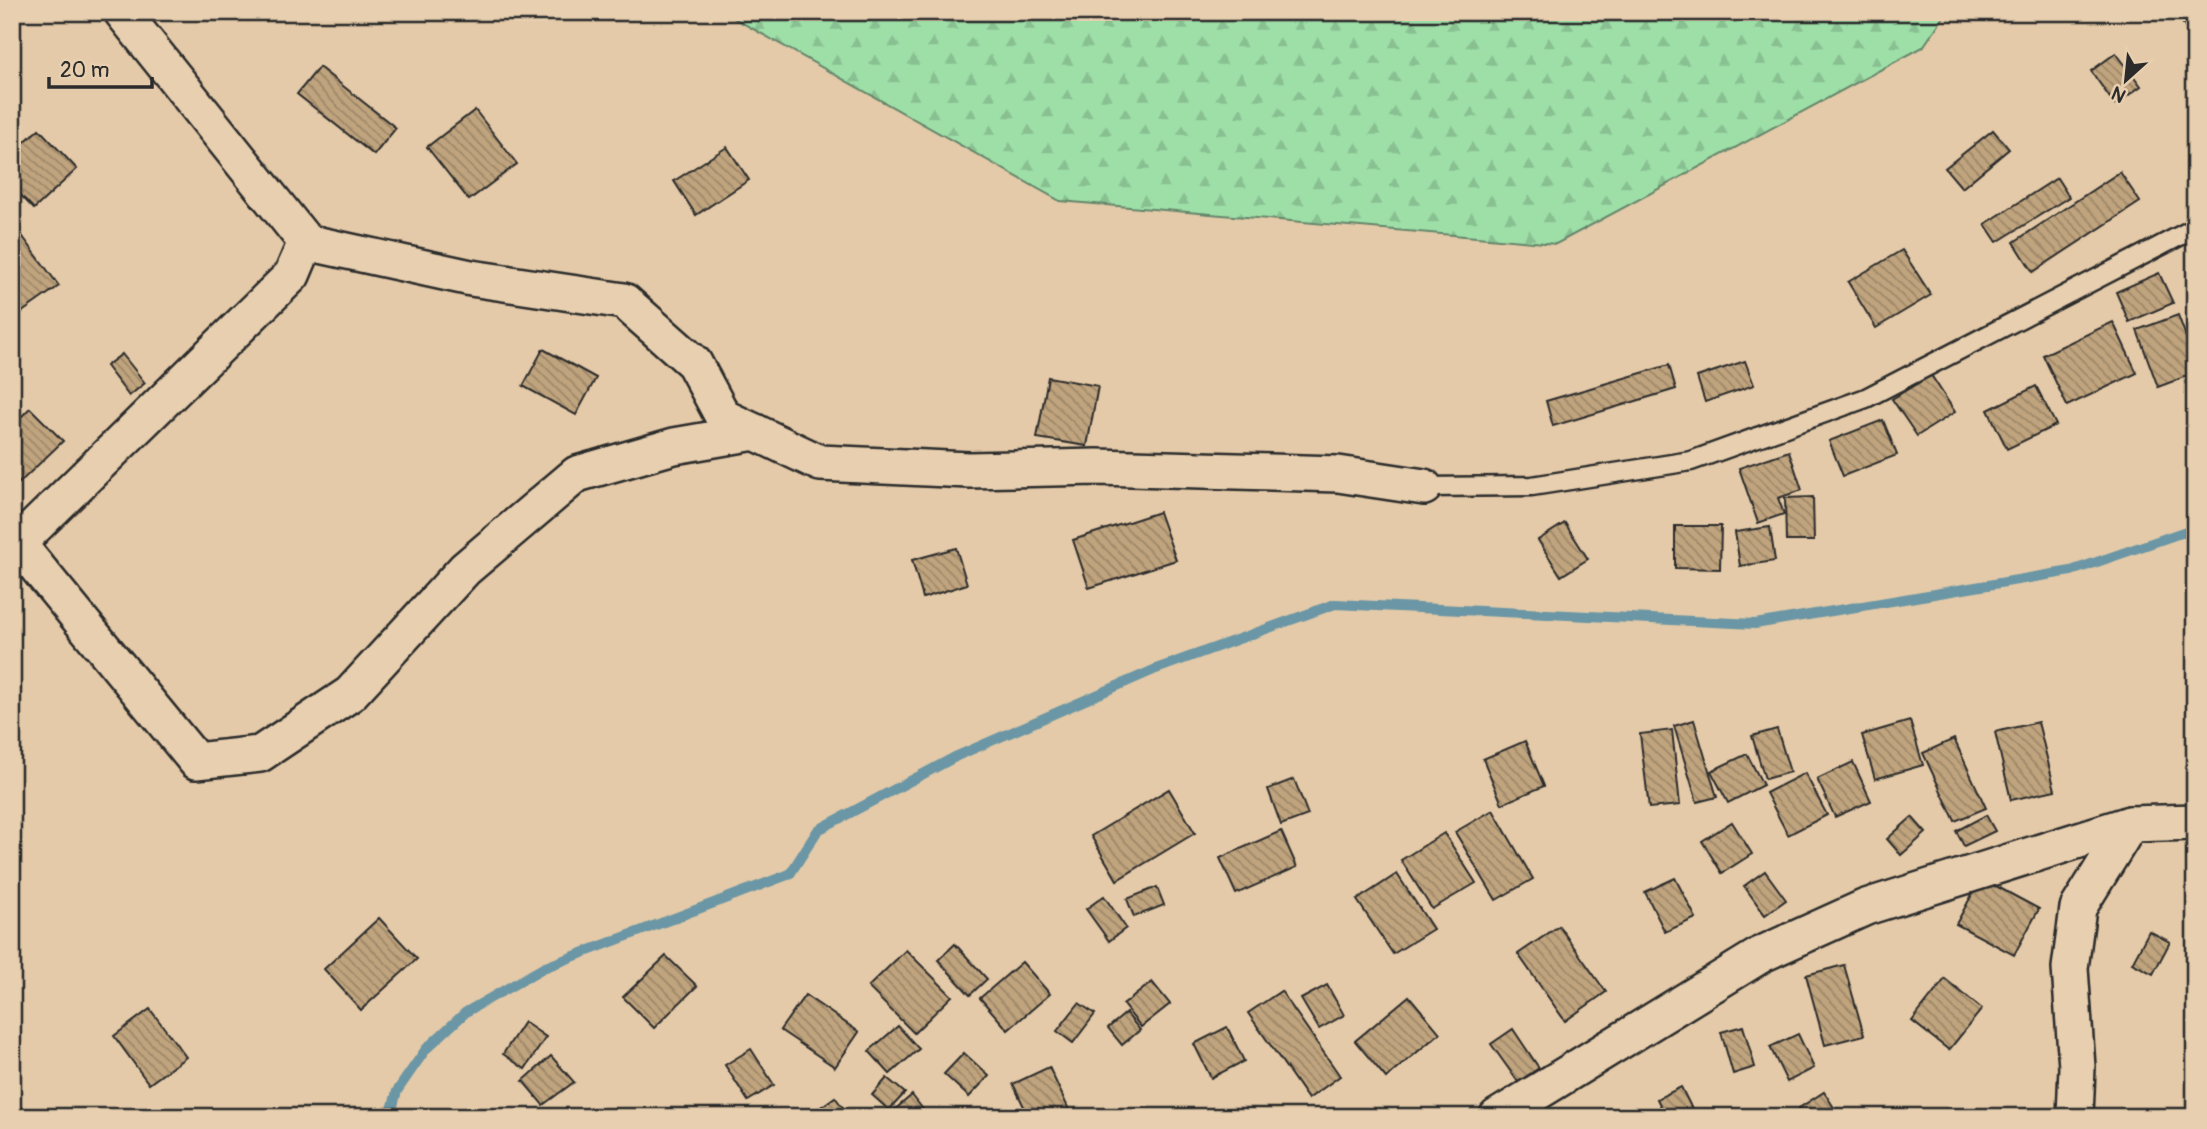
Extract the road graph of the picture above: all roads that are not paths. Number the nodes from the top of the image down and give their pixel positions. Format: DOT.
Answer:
graph roads {
  1 [pos="122,12"];
  2 [pos="2195,228"];
  3 [pos="306,242"];
  4 [pos="755,432"];
  5 [pos="1424,487"];
  6 [pos="15,546"];
  7 [pos="2195,822"];
  8 [pos="2130,824"];
  9 [pos="1497,1117"];
  10 [pos="2075,1117"];
  1 -- 3 [label="street"];
  2 -- 5 [label="lane"];
  3 -- 4 [label="street"];
  3 -- 6 [label="street"];
  4 -- 5 [label="street"];
  4 -- 6 [label="street"];
  7 -- 8 [label="street"];
  8 -- 9 [label="street"];
  8 -- 10 [label="street"];
}
